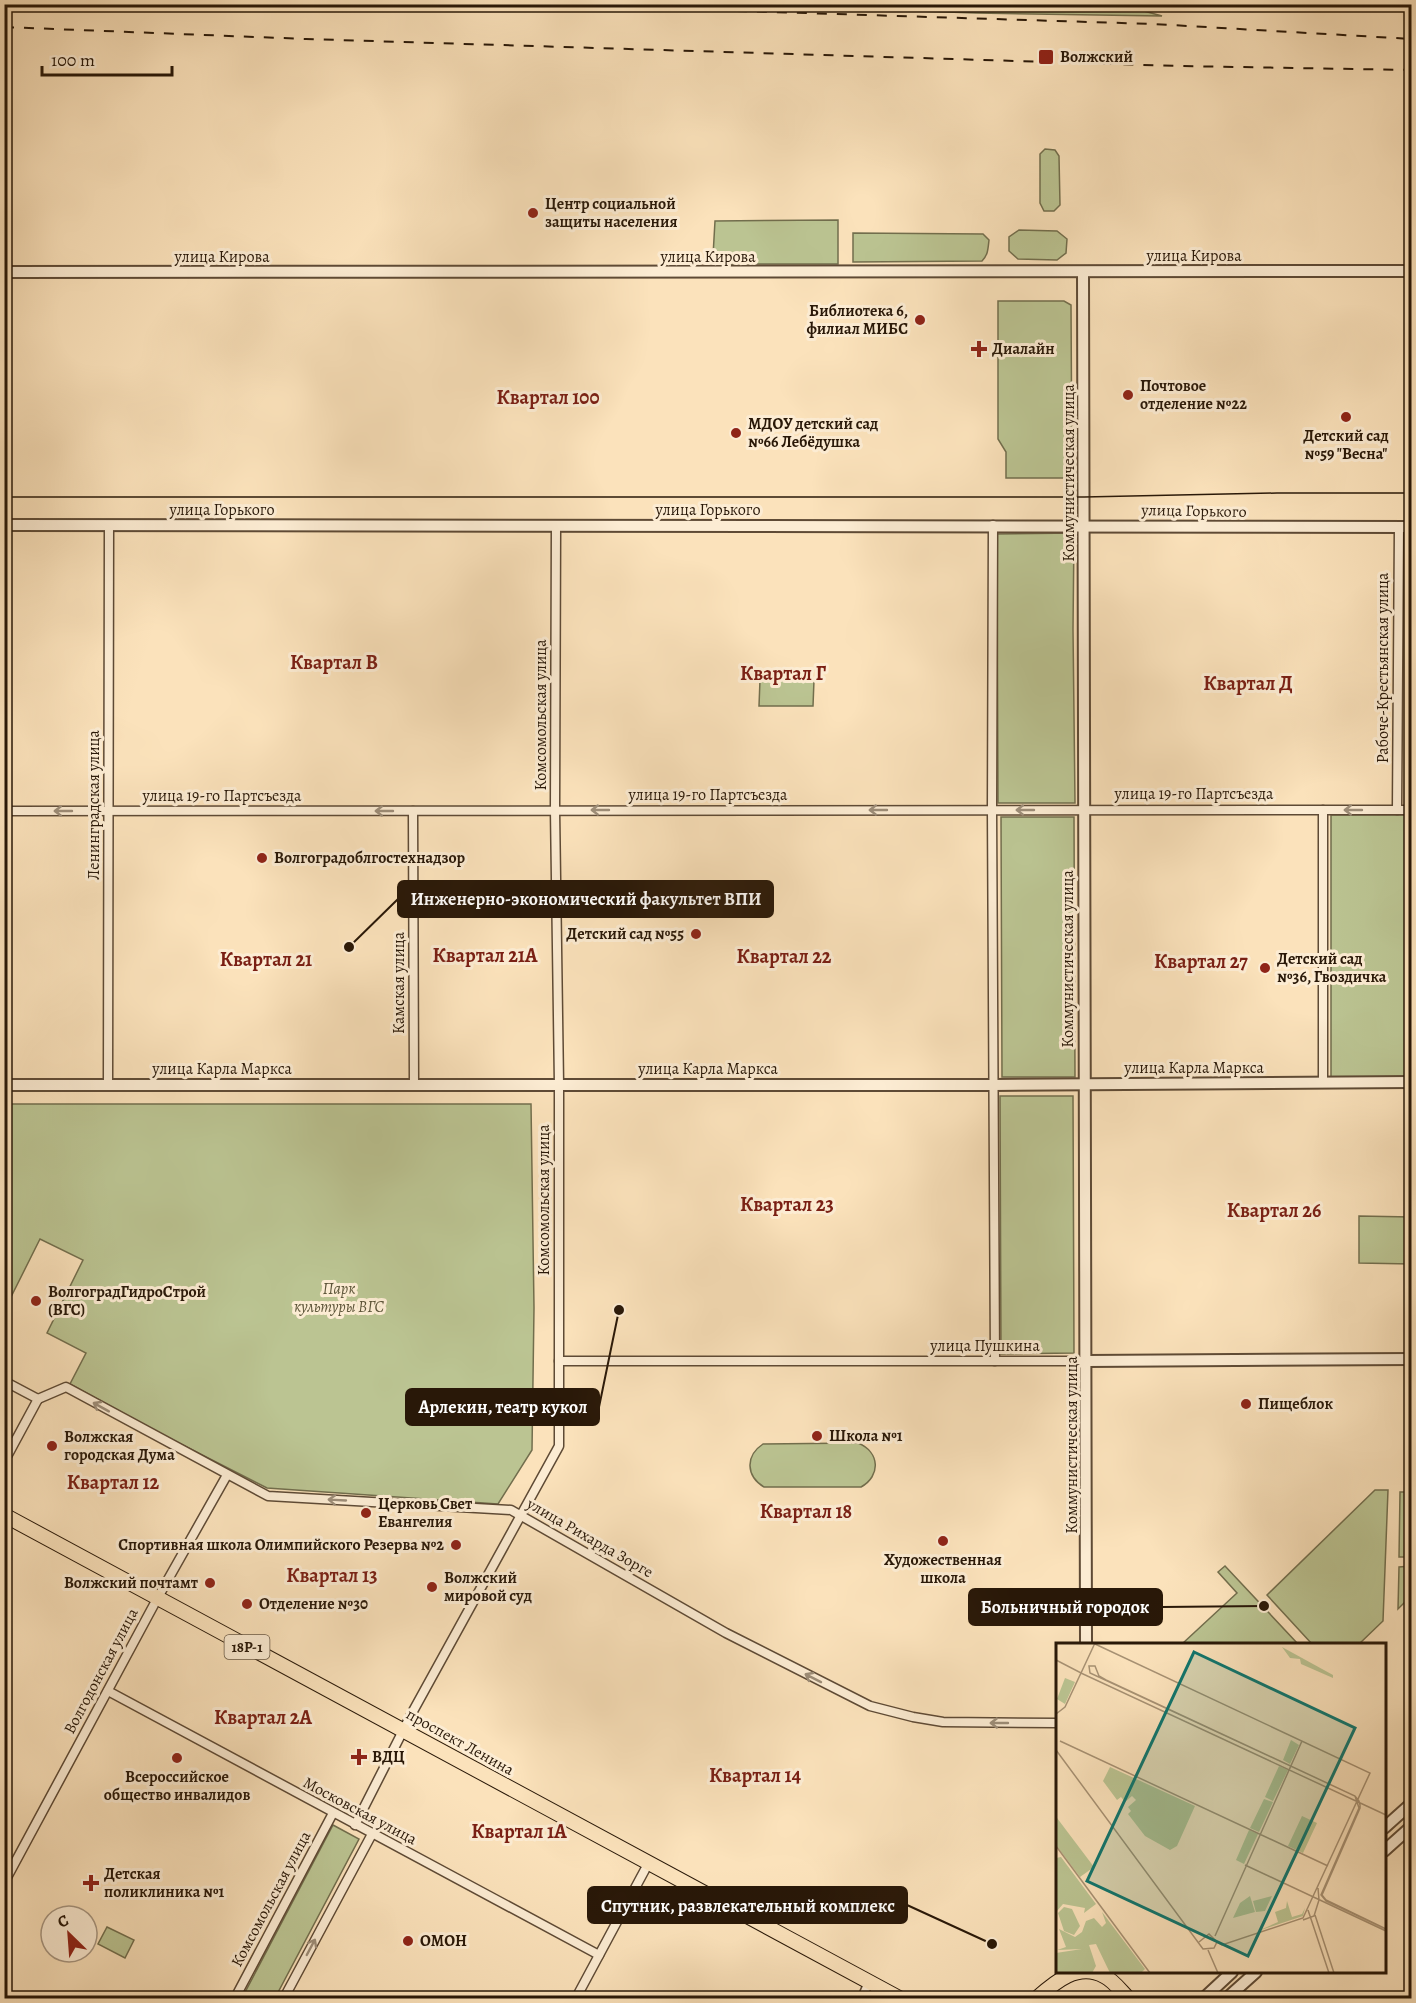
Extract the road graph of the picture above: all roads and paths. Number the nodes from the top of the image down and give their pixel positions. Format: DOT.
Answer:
graph roads {
  1 [pos="1412,271"];
  2 [pos="4,272"];
  3 [pos="1083,273"];
  4 [pos="4,525"];
  5 [pos="110,525"];
  6 [pos="556,525"];
  7 [pos="993,525"];
  8 [pos="1085,525"];
  9 [pos="1412,526"];
  10 [pos="1399,527"];
  11 [pos="1083,809"];
  12 [pos="413,810"];
  13 [pos="555,810"];
  14 [pos="992,810"];
  15 [pos="1323,810"];
  16 [pos="1397,810"];
  17 [pos="1412,810"];
  18 [pos="4,811"];
  19 [pos="109,811"];
  20 [pos="1323,1082"];
  21 [pos="1412,1082"];
  22 [pos="108,1084"];
  23 [pos="414,1084"];
  24 [pos="559,1084"];
  25 [pos="1084,1084"];
  26 [pos="4,1085"];
  27 [pos="993,1085"];
  28 [pos="1412,1359"];
  29 [pos="559,1361"];
  30 [pos="995,1361"];
  31 [pos="1087,1361"];
  32 [pos="4,1381"];
  33 [pos="38,1400"];
  34 [pos="4,1462"];
  35 [pos="227,1475"];
  36 [pos="520,1514"];
  37 [pos="4,1515"];
  38 [pos="157,1599"];
  39 [pos="1086,1643"];
  40 [pos="108,1690"];
  41 [pos="1056,1723"];
  42 [pos="403,1730"];
  43 [pos="1409,1811"];
  44 [pos="333,1813"];
  45 [pos="355,1825"];
  46 [pos="1412,1826"];
  47 [pos="1386,1827"];
  48 [pos="372,1834"];
  49 [pos="1386,1849"];
  50 [pos="648,1864"];
  51 [pos="5,1880"];
  52 [pos="598,1955"];
  53 [pos="1230,1973"];
  54 [pos="1254,1973"];
  55 [pos="1105,1974"];
  56 [pos="1061,1975"];
  57 [pos="869,1982"];
  58 [pos="235,1998"];
  59 [pos="284,1998"];
  60 [pos="576,1998"];
  61 [pos="862,1998"];
  62 [pos="899,1998"];
  63 [pos="1038,1998"];
  64 [pos="1128,1998"];
  65 [pos="1203,1998"];
  66 [pos="1227,1998"];
  1 -- 3 [label="street, улица Кирова"];
  2 -- 3 [label="street, улица Кирова"];
  3 -- 8 [label="street, Коммунистическая улица"];
  4 -- 5 [label="street, улица Горького"];
  5 -- 6 [label="street, улица Горького"];
  5 -- 19 [label="street, Ленинградская улица"];
  6 -- 7 [label="street, улица Горького"];
  6 -- 13 [label="street, Комсомольская улица"];
  7 -- 8 [label="street, улица Горького"];
  7 -- 14 [label="street"];
  8 -- 10 [label="street, улица Горького"];
  8 -- 11 [label="street, Коммунистическая улица"];
  9 -- 10 [label="street, улица Горького"];
  10 -- 16 [label="street, Рабоче-Крестьянская улица"];
  11 -- 14 [label="street, улица 19-го Партсъезда, one-way"];
  11 -- 15 [label="street, улица 19-го Партсъезда"];
  11 -- 25 [label="street, Коммунистическая улица"];
  12 -- 13 [label="street, улица 19-го Партсъезда"];
  12 -- 19 [label="street, улица 19-го Партсъезда, one-way"];
  12 -- 23 [label="street, Камская улица"];
  14 -- 13 [label="street, улица 19-го Партсъезда, one-way"];
  13 -- 24 [label="street, Комсомольская улица"];
  14 -- 27 [label="street"];
  16 -- 15 [label="street, улица 19-го Партсъезда, one-way"];
  15 -- 20 [label="street"];
  16 -- 17 [label="street, улица 19-го Партсъезда"];
  19 -- 18 [label="street, улица 19-го Партсъезда, one-way"];
  19 -- 22 [label="street, Ленинградская улица"];
  20 -- 21 [label="street, улица Карла Маркса"];
  20 -- 25 [label="street, улица Карла Маркса"];
  22 -- 23 [label="street, улица Карла Маркса"];
  22 -- 26 [label="street, улица Карла Маркса"];
  23 -- 24 [label="street, улица Карла Маркса"];
  24 -- 27 [label="street, улица Карла Маркса"];
  24 -- 29 [label="street, Комсомольская улица"];
  25 -- 27 [label="street, улица Карла Маркса"];
  25 -- 31 [label="street, Коммунистическая улица"];
  27 -- 30 [label="street"];
  28 -- 31 [label="street, улица Пушкина"];
  29 -- 30 [label="street, улица Пушкина"];
  29 -- 36 [label="street, Комсомольская улица"];
  30 -- 31 [label="street, улица Пушкина"];
  31 -- 39 [label="street, Коммунистическая улица"];
  32 -- 33 [label="street"];
  33 -- 34 [label="street"];
  35 -- 33 [label="street, улица Рихарда Зорге, one-way"];
  36 -- 35 [label="street, улица Рихарда Зорге, one-way"];
  35 -- 38 [label="street, Волгодонская улица"];
  41 -- 36 [label="street, улица Рихарда Зорге, one-way"];
  36 -- 42 [label="street, Комсомольская улица"];
  37 -- 38 [label="main road, проспект Ленина / 18Р-1"];
  38 -- 40 [label="street, Волгодонская улица"];
  38 -- 42 [label="main road, проспект Ленина / 18Р-1"];
  40 -- 44 [label="street, Московская улица"];
  40 -- 51 [label="street, Волгодонская улица"];
  42 -- 45 [label="street, Комсомольская улица"];
  42 -- 50 [label="main road, проспект Ленина / 18Р-1"];
  43 -- 47 [label="street"];
  44 -- 45 [label="street, Московская улица"];
  44 -- 58 [label="street, Комсомольская улица"];
  45 -- 48 [label="street, Московская улица"];
  46 -- 49 [label="street"];
  48 -- 52 [label="street, Московская улица"];
  59 -- 48 [label="street, one-way"];
  50 -- 52 [label="street"];
  50 -- 57 [label="main road, проспект Ленина / 18Р-1"];
  52 -- 60 [label="street"];
  53 -- 65 [label="street"];
  54 -- 66 [label="street"];
  55 -- 64 [label="main road"];
  56 -- 63 [label="main road"];
  57 -- 61 [label="street"];
  57 -- 62 [label="main road, проспект Ленина / 18Р-1"];
}
